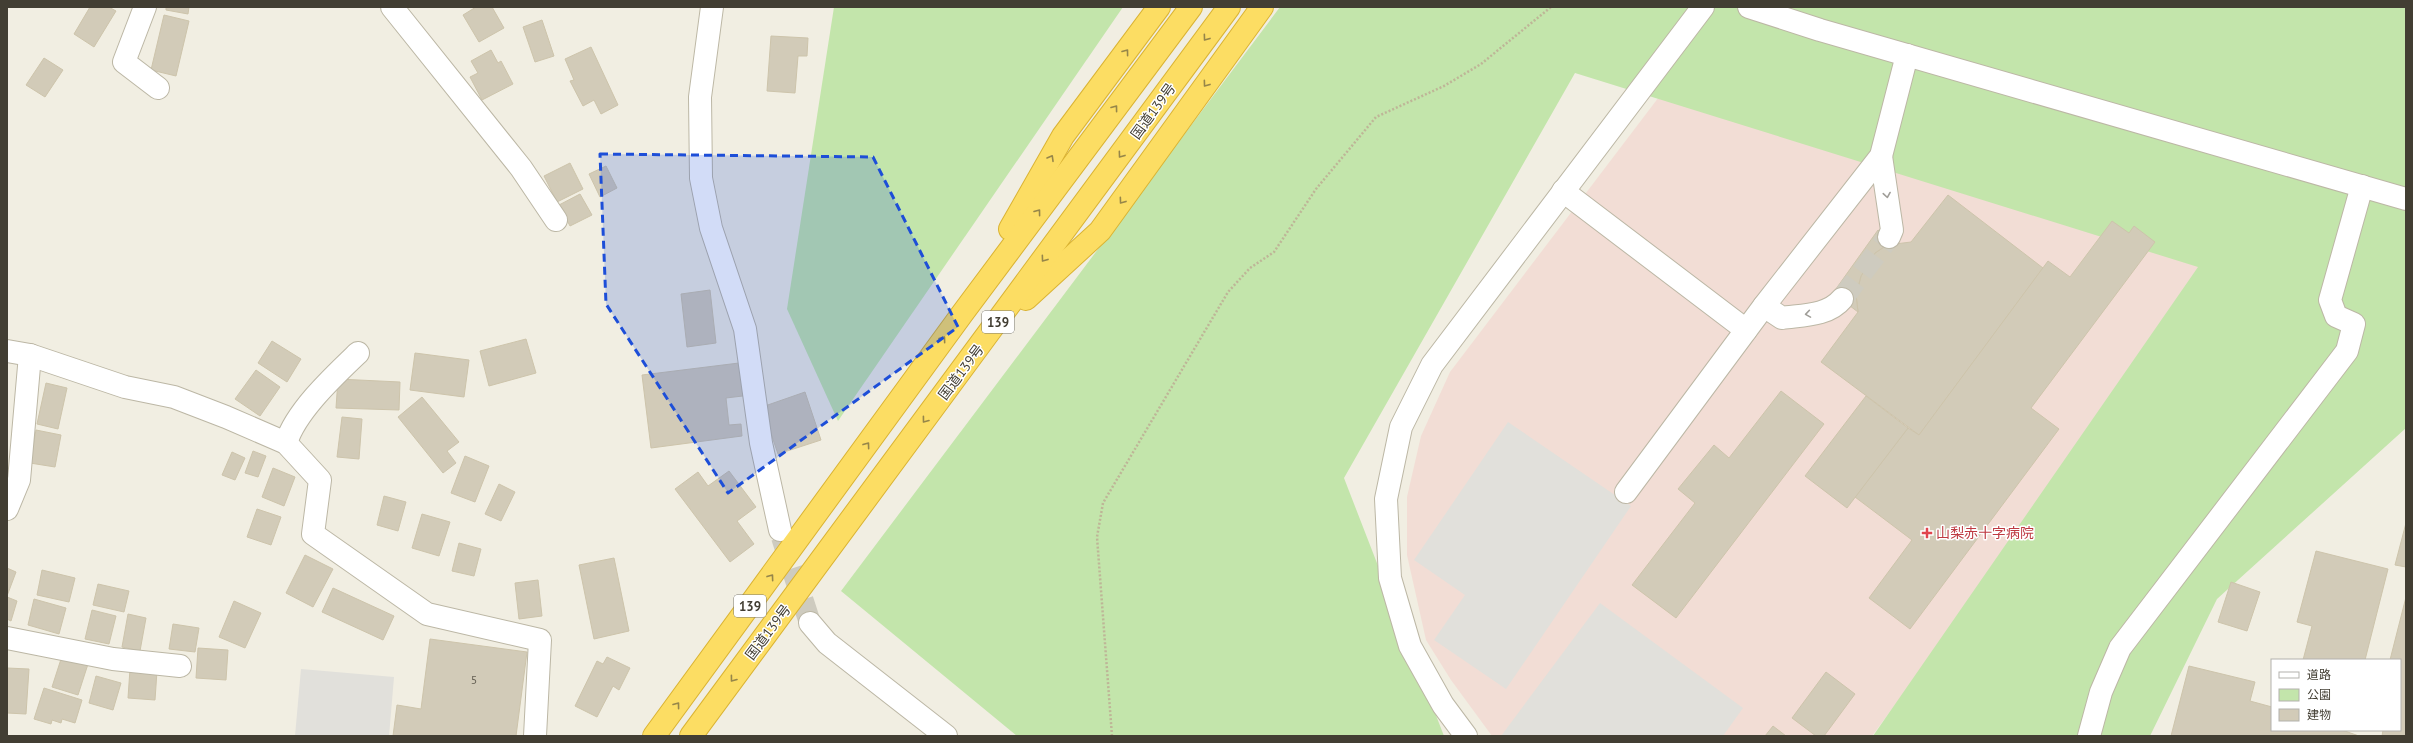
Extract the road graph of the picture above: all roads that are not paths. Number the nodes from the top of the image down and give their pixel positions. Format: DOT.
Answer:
graph roads {
  1 [pos="145,7"];
  2 [pos="392,7"];
  3 [pos="712,7"];
  4 [pos="1159,7"];
  5 [pos="1191,7"];
  6 [pos="1229,7"];
  7 [pos="1262,7"];
  8 [pos="1703,7"];
  9 [pos="1749,7"];
  10 [pos="1907,55"];
  11 [pos="158,88"];
  12 [pos="1881,156"];
  13 [pos="2362,186"];
  14 [pos="1563,191"];
  15 [pos="2406,199"];
  16 [pos="556,220"];
  17 [pos="1889,237"];
  18 [pos="1842,299"];
  19 [pos="1764,306"];
  20 [pos="962,314"];
  21 [pos="1746,330"];
  22 [pos="988,335"];
  23 [pos="7,351"];
  24 [pos="358,353"];
  25 [pos="30,355"];
  26 [pos="286,442"];
  27 [pos="1626,492"];
  28 [pos="7,509"];
  29 [pos="780,530"];
  30 [pos="810,623"];
  31 [pos="7,638"];
  32 [pos="180,666"];
  33 [pos="534,736"];
  34 [pos="654,736"];
  35 [pos="691,736"];
  36 [pos="946,736"];
  37 [pos="1466,736"];
  38 [pos="2089,736"];
  1 -- 11 [label="street"];
  2 -- 16 [label="street"];
  3 -- 29 [label="street"];
  20 -- 4 [label="highway, one-way"];
  20 -- 5 [label="highway, 国道139号 / 139, one-way"];
  6 -- 22 [label="highway, 国道139号 / 139, one-way"];
  7 -- 22 [label="highway, one-way"];
  8 -- 14 [label="street"];
  9 -- 10 [label="street"];
  10 -- 12 [label="street"];
  10 -- 13 [label="street"];
  12 -- 17 [label="street, one-way"];
  12 -- 19 [label="street"];
  13 -- 15 [label="street"];
  13 -- 38 [label="street"];
  14 -- 21 [label="street"];
  14 -- 37 [label="street"];
  18 -- 19 [label="street, one-way"];
  19 -- 21 [label="street"];
  34 -- 20 [label="highway, 国道139号 / 139, one-way"];
  21 -- 27 [label="street"];
  22 -- 35 [label="highway, 国道139号 / 139, one-way"];
  23 -- 25 [label="street"];
  24 -- 26 [label="street"];
  25 -- 26 [label="street"];
  25 -- 28 [label="street"];
  26 -- 33 [label="street"];
  30 -- 36 [label="street"];
  31 -- 32 [label="street"];
}
